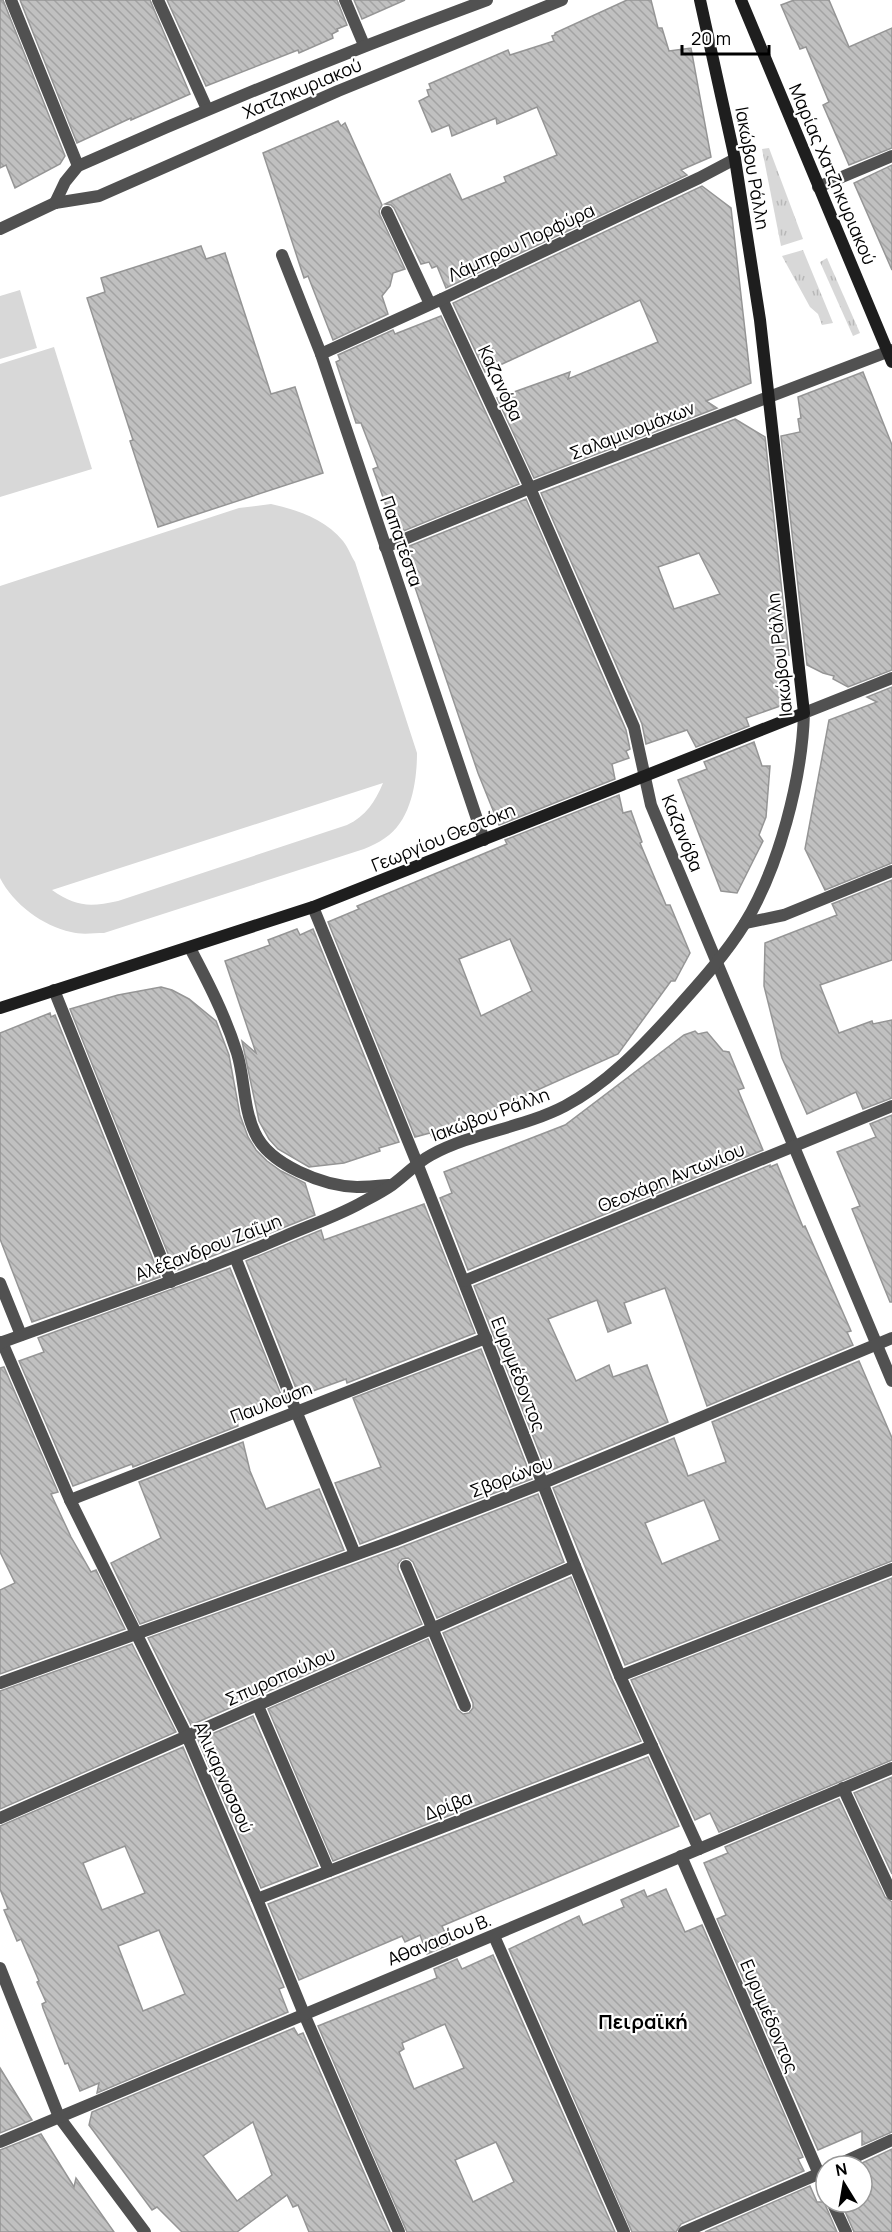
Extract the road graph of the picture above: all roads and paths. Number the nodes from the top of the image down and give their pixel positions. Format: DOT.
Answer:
graph roads {
  1 [pos="11,0"];
  2 [pos="158,0"];
  3 [pos="345,0"];
  4 [pos="487,0"];
  5 [pos="562,0"];
  6 [pos="700,0"];
  7 [pos="741,0"];
  8 [pos="364,45"];
  9 [pos="207,109"];
  10 [pos="892,156"];
  11 [pos="735,159"];
  12 [pos="78,166"];
  13 [pos="818,186"];
  14 [pos="55,204"];
  15 [pos="387,212"];
  16 [pos="0,229"];
  17 [pos="282,255"];
  18 [pos="442,299"];
  19 [pos="430,304"];
  20 [pos="321,354"];
  21 [pos="891,355"];
  22 [pos="768,397"];
  23 [pos="530,488"];
  24 [pos="385,547"];
  25 [pos="892,678"];
  26 [pos="804,713"];
  27 [pos="646,776"];
  28 [pos="484,840"];
  29 [pos="892,871"];
  30 [pos="313,907"];
  31 [pos="745,923"];
  32 [pos="190,948"];
  33 [pos="716,962"];
  34 [pos="54,990"];
  35 [pos="0,1008"];
  36 [pos="892,1106"];
  37 [pos="793,1146"];
  38 [pos="417,1163"];
  39 [pos="392,1185"];
  40 [pos="235,1257"];
  41 [pos="464,1281"];
  42 [pos="171,1282"];
  43 [pos="0,1283"];
  44 [pos="21,1335"];
  45 [pos="486,1338"];
  46 [pos="892,1338"];
  47 [pos="1,1342"];
  48 [pos="876,1344"];
  49 [pos="892,1381"];
  50 [pos="296,1411"];
  51 [pos="542,1484"];
  52 [pos="70,1500"];
  53 [pos="355,1554"];
  54 [pos="406,1566"];
  55 [pos="575,1566"];
  56 [pos="892,1569"];
  57 [pos="432,1629"];
  58 [pos="136,1634"];
  59 [pos="620,1676"];
  60 [pos="0,1683"];
  61 [pos="258,1706"];
  62 [pos="465,1706"];
  63 [pos="187,1736"];
  64 [pos="652,1746"];
  65 [pos="892,1768"];
  66 [pos="843,1788"];
  67 [pos="0,1818"];
  68 [pos="699,1849"];
  69 [pos="681,1857"];
  70 [pos="329,1870"];
  71 [pos="892,1894"];
  72 [pos="257,1899"];
  73 [pos="494,1936"];
  74 [pos="0,1968"];
  75 [pos="304,2014"];
  76 [pos="59,2117"];
  77 [pos="892,2140"];
  78 [pos="0,2142"];
  79 [pos="814,2154"];
  80 [pos="861,2154"];
  81 [pos="814,2175"];
  82 [pos="838,2214"];
  83 [pos="145,2232"];
  84 [pos="399,2232"];
  85 [pos="624,2232"];
  86 [pos="684,2232"];
  87 [pos="846,2232"];
  1 -- 12 [label="street"];
  2 -- 9 [label="street"];
  3 -- 8 [label="street"];
  4 -- 8 [label="street, Χατζηκυριακού"];
  5 -- 14 [label="street, Χατζηκυριακού"];
  6 -- 11 [label="main road, Ιακώβου Ράλλη"];
  7 -- 13 [label="main road, Μαρίας Χατζηκυριακού"];
  8 -- 9 [label="street, Χατζηκυριακού"];
  9 -- 12 [label="street, Χατζηκυριακού"];
  10 -- 13 [label="street"];
  11 -- 18 [label="street, Λάμπρου Πορφύρα"];
  11 -- 22 [label="main road, Ιακώβου Ράλλη"];
  12 -- 14 [label="street"];
  13 -- 21 [label="main road, Μαρίας Χατζηκυριακού"];
  14 -- 16 [label="street, Χατζηκυριακού"];
  15 -- 19 [label="street"];
  17 -- 20 [label="street, Παπατέστα"];
  18 -- 19 [label="street, Λάμπρου Πορφύρα"];
  18 -- 23 [label="street, Καζανόβα"];
  19 -- 20 [label="street, Λάμπρου Πορφύρα"];
  20 -- 24 [label="street, Παπατέστα"];
  21 -- 22 [label="street, Σαλαμινομάχων"];
  22 -- 23 [label="street, Σαλαμινομάχων"];
  22 -- 26 [label="main road, Ιακώβου Ράλλη"];
  23 -- 24 [label="street, Σαλαμινομάχων"];
  23 -- 27 [label="street, Καζανόβα"];
  24 -- 28 [label="street, Παπατέστα"];
  25 -- 26 [label="street, Γεωργίου Θεοτόκη"];
  26 -- 27 [label="main road, Γεωργίου Θεοτόκη"];
  26 -- 31 [label="street, Ιακώβου Ράλλη"];
  27 -- 28 [label="main road, Γεωργίου Θεοτόκη"];
  27 -- 33 [label="street, Καζανόβα"];
  28 -- 30 [label="main road, Γεωργίου Θεοτόκη"];
  29 -- 31 [label="street"];
  30 -- 32 [label="main road, Γεωργίου Θεοτόκη"];
  30 -- 38 [label="street, Ευρυμέδοντος"];
  31 -- 33 [label="street, Ιακώβου Ράλλη"];
  32 -- 34 [label="main road, Γεωργίου Θεοτόκη"];
  32 -- 39 [label="street"];
  33 -- 37 [label="street, Καζανόβα"];
  33 -- 38 [label="street, Ιακώβου Ράλλη"];
  34 -- 35 [label="main road, Γεωργίου Θεοτόκη"];
  34 -- 42 [label="street"];
  36 -- 37 [label="street, Θεοχάρη Αντωνίου"];
  37 -- 41 [label="street, Θεοχάρη Αντωνίου"];
  37 -- 48 [label="street, Καζανόβα"];
  38 -- 39 [label="street, Αλέξανδρου Ζαΐμη"];
  38 -- 41 [label="street, Ευρυμέδοντος"];
  39 -- 40 [label="street, Αλέξανδρου Ζαΐμη"];
  40 -- 42 [label="street, Αλέξανδρου Ζαΐμη"];
  40 -- 50 [label="street"];
  41 -- 45 [label="street, Ευρυμέδοντος"];
  42 -- 44 [label="street, Αλέξανδρου Ζαΐμη"];
  43 -- 44 [label="street"];
  44 -- 47 [label="street, Αλέξανδρου Ζαΐμη"];
  45 -- 50 [label="street, Παυλούση"];
  45 -- 51 [label="street, Ευρυμέδοντος"];
  46 -- 48 [label="street, Σβορώνου"];
  47 -- 52 [label="street, Αλικαρνασσού"];
  48 -- 49 [label="street, Καζανόβα"];
  48 -- 51 [label="street, Σβορώνου"];
  50 -- 52 [label="street, Παυλούση"];
  50 -- 53 [label="street"];
  51 -- 53 [label="street, Σβορώνου"];
  51 -- 55 [label="street, Ευρυμέδοντος"];
  52 -- 58 [label="street, Αλικαρνασσού"];
  53 -- 58 [label="street, Σβορώνου"];
  54 -- 57 [label="street"];
  55 -- 57 [label="street, Σπυροπούλου"];
  55 -- 59 [label="street, Ευρυμέδοντος"];
  56 -- 59 [label="street"];
  57 -- 61 [label="street, Σπυροπούλου"];
  57 -- 62 [label="street"];
  58 -- 60 [label="street, Σβορώνου"];
  58 -- 63 [label="street, Αλικαρνασσού"];
  59 -- 64 [label="street, Ευρυμέδοντος"];
  61 -- 63 [label="street, Σπυροπούλου"];
  61 -- 70 [label="street"];
  63 -- 67 [label="street, Σπυροπούλου"];
  63 -- 72 [label="street, Αλικαρνασσού"];
  64 -- 68 [label="street, Ευρυμέδοντος"];
  64 -- 70 [label="street, Δρίβα"];
  65 -- 66 [label="street, Αθανασίου Β."];
  66 -- 68 [label="street, Αθανασίου Β."];
  66 -- 71 [label="street"];
  68 -- 69 [label="street, Αθανασίου Β."];
  69 -- 73 [label="street, Αθανασίου Β."];
  69 -- 79 [label="street, Ευρυμέδοντος"];
  70 -- 72 [label="street, Δρίβα"];
  72 -- 75 [label="street, Αλικαρνασσού"];
  73 -- 75 [label="street, Αθανασίου Β."];
  73 -- 85 [label="street"];
  74 -- 76 [label="street"];
  75 -- 76 [label="street, Αθανασίου Β."];
  75 -- 84 [label="street, Αλικαρνασσού"];
  76 -- 78 [label="street, Αθανασίου Β."];
  76 -- 83 [label="street"];
  77 -- 80 [label="street"];
  81 -- 86 [label="street"];
  82 -- 87 [label="street"];
}
